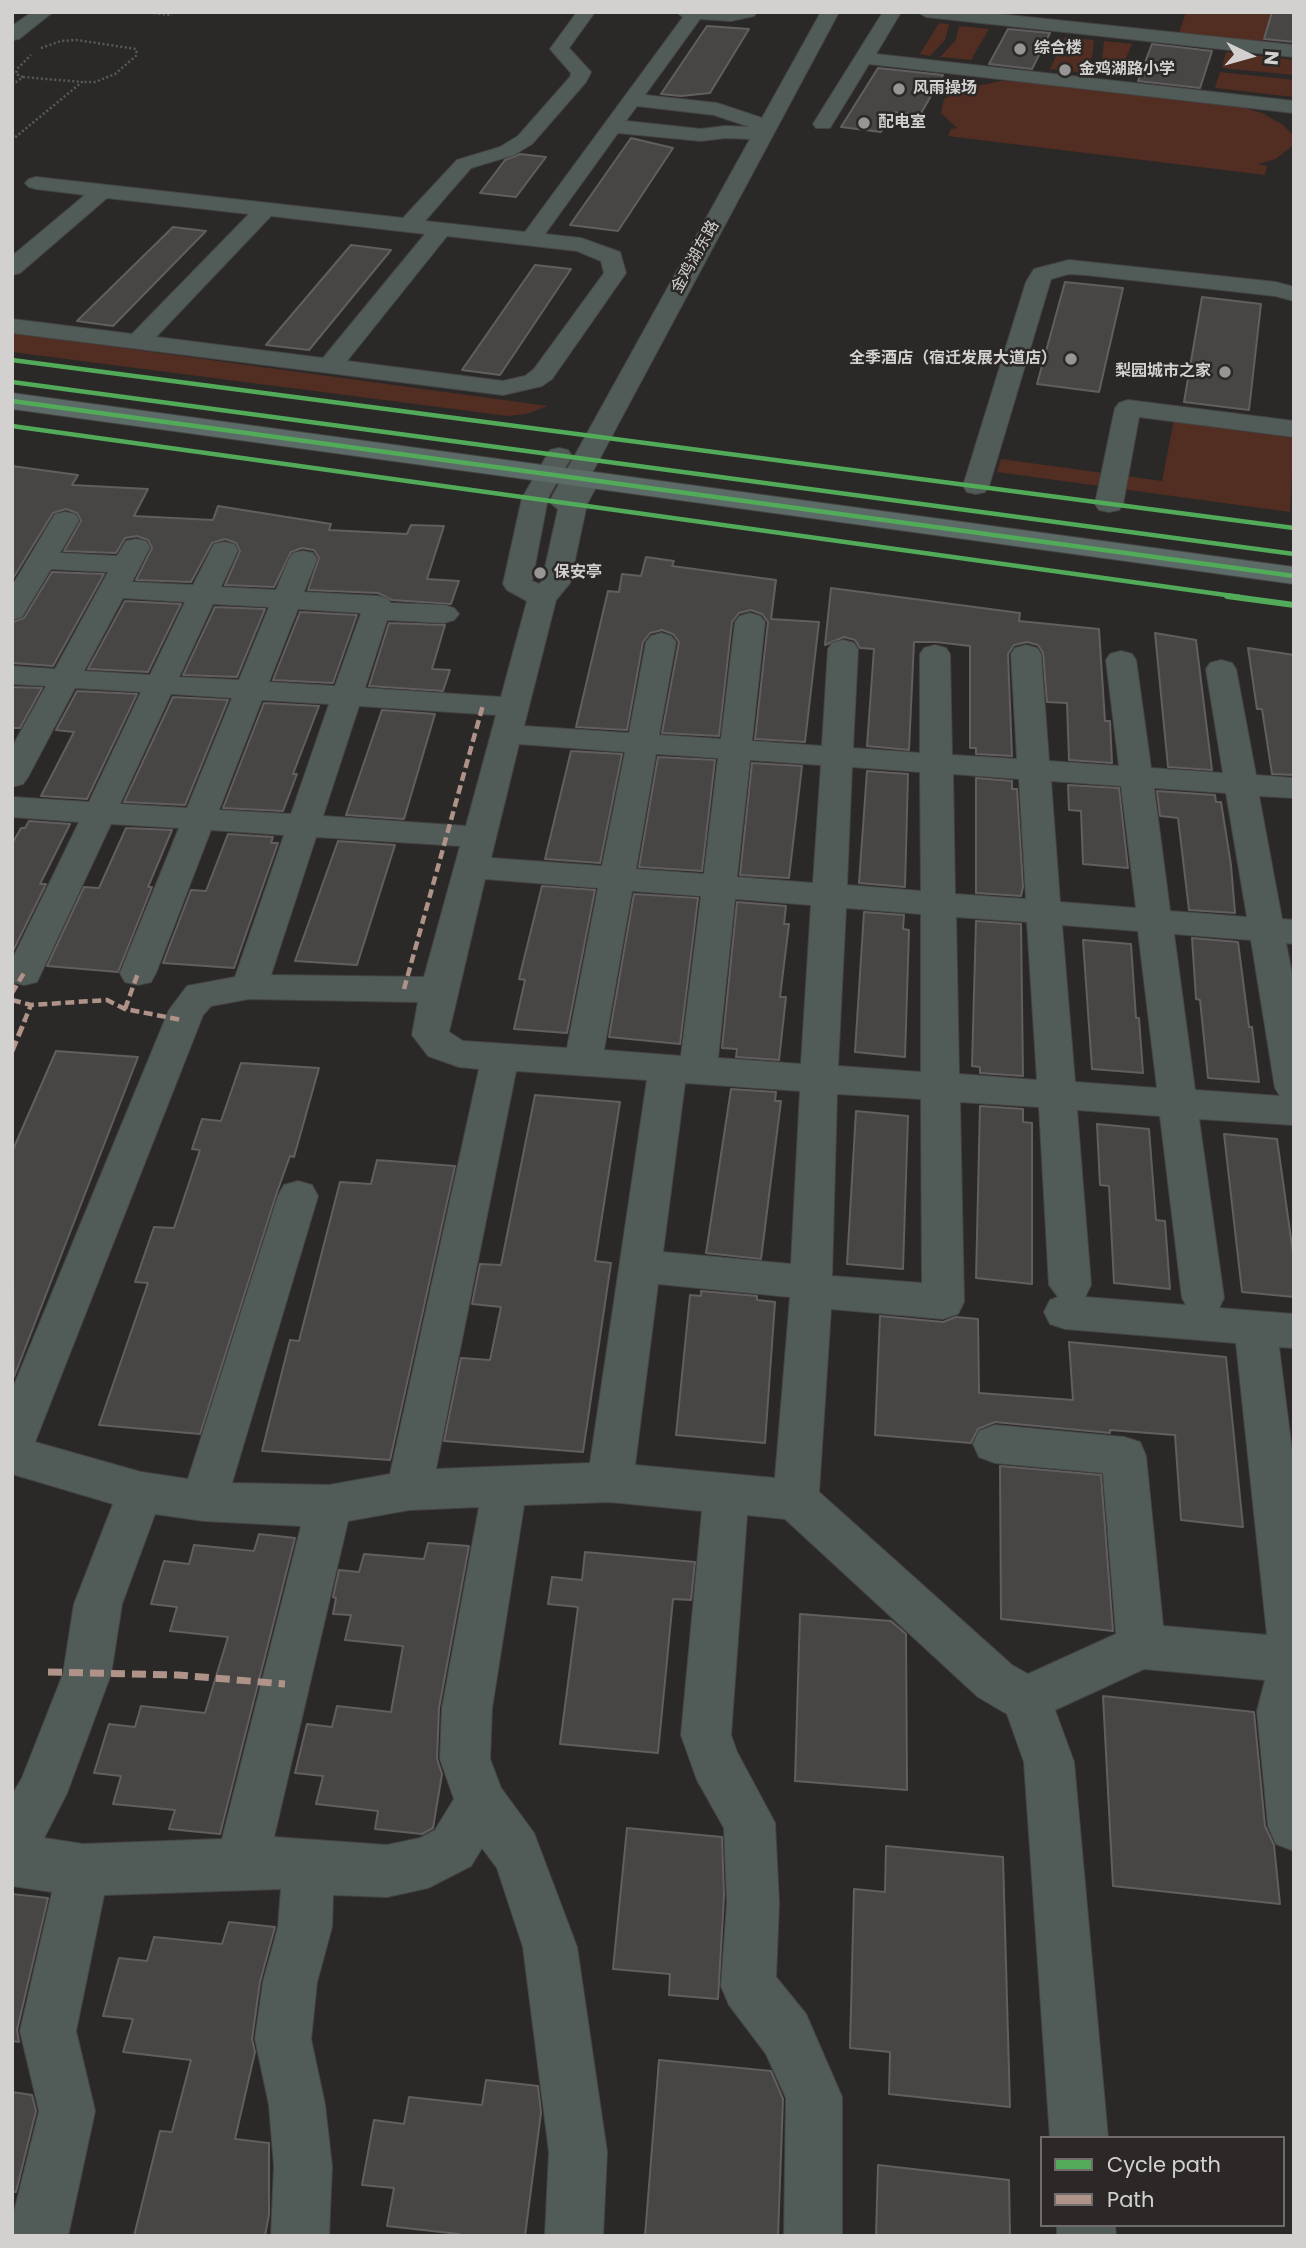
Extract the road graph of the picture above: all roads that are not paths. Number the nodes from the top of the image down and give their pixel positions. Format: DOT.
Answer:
graph roads {
  1 [pos="44,12"];
  2 [pos="586,12"];
  3 [pos="685,12"];
  4 [pos="748,12"];
  5 [pos="891,12"];
  6 [pos="926,12"];
  7 [pos="695,13"];
  8 [pos="953,14"];
  9 [pos="1000,16"];
  10 [pos="837,24"];
  11 [pos="878,32"];
  12 [pos="12,35"];
  13 [pos="1294,51"];
  14 [pos="862,58"];
  15 [pos="971,70"];
  16 [pos="632,100"];
  17 [pos="1294,107"];
  18 [pos="823,124"];
  19 [pos="613,126"];
  20 [pos="766,129"];
  21 [pos="36,183"];
  22 [pos="102,191"];
  23 [pos="266,209"];
  24 [pos="409,225"];
  25 [pos="441,229"];
  26 [pos="530,240"];
  27 [pos="12,268"];
  28 [pos="1294,294"];
  29 [pos="12,326"];
  30 [pos="138,342"];
  31 [pos="329,367"];
  32 [pos="12,382"];
  33 [pos="12,401"];
  34 [pos="1294,429"];
  35 [pos="573,474"];
  36 [pos="976,486"];
  37 [pos="1109,504"];
  38 [pos="65,520"];
  39 [pos="224,550"];
  40 [pos="1294,554"];
  41 [pos="303,559"];
  42 [pos="42,560"];
  43 [pos="125,567"];
  44 [pos="1294,576"];
  45 [pos="202,595"];
  46 [pos="542,598"];
  47 [pos="286,600"];
  48 [pos="12,611"];
  49 [pos="376,611"];
  50 [pos="444,614"];
  51 [pos="750,622"];
  52 [pos="661,642"];
  53 [pos="843,649"];
  54 [pos="936,654"];
  55 [pos="1026,654"];
  56 [pos="1121,660"];
  57 [pos="1221,669"];
  58 [pos="12,676"];
  59 [pos="65,679"];
  60 [pos="160,685"];
  61 [pos="250,690"];
  62 [pos="347,696"];
  63 [pos="511,720"];
  64 [pos="642,743"];
  65 [pos="735,750"];
  66 [pos="837,757"];
  67 [pos="937,763"];
  68 [pos="1034,770"];
  69 [pos="12,777"];
  70 [pos="1136,777"];
  71 [pos="1241,784"];
  72 [pos="1294,788"];
  73 [pos="12,807"];
  74 [pos="100,812"];
  75 [pos="200,819"];
  76 [pos="303,825"];
  77 [pos="475,852"];
  78 [pos="617,879"];
  79 [pos="719,887"];
  80 [pos="829,896"];
  81 [pos="939,904"];
  82 [pos="1044,912"];
  83 [pos="1155,922"];
  84 [pos="1280,931"];
  85 [pos="24,973"];
  86 [pos="138,974"];
  87 [pos="249,987"];
  88 [pos="439,990"];
  89 [pos="500,1057"];
  90 [pos="583,1062"];
  91 [pos="683,1068"];
  92 [pos="819,1078"];
  93 [pos="941,1087"];
  94 [pos="1294,1088"];
  95 [pos="1057,1095"];
  96 [pos="1178,1103"];
  97 [pos="1294,1111"];
  98 [pos="298,1196"];
  99 [pos="640,1266"];
  100 [pos="812,1287"];
  101 [pos="1203,1298"];
  102 [pos="1274,1329"];
  103 [pos="12,1444"];
  104 [pos="995,1444"];
  105 [pos="12,1455"];
  106 [pos="610,1482"];
  107 [pos="505,1486"];
  108 [pos="409,1490"];
  109 [pos="141,1492"];
  110 [pos="726,1495"];
  111 [pos="796,1500"];
  112 [pos="204,1502"];
  113 [pos="329,1504"];
  114 [pos="1141,1646"];
  115 [pos="1294,1660"];
  116 [pos="1026,1699"];
  117 [pos="481,1803"];
  118 [pos="1294,1826"];
  119 [pos="12,1845"];
  120 [pos="12,1860"];
  121 [pos="242,1864"];
  122 [pos="309,1866"];
  123 [pos="83,1870"];
  124 [pos="1079,2136"];
  125 [pos="38,2236"];
  126 [pos="300,2236"];
  127 [pos="574,2236"];
  128 [pos="813,2236"];
  1 -- 12 [label="street"];
  2 -- 24 [label="street"];
  3 -- 7 [label="street"];
  4 -- 7 [label="street"];
  5 -- 11 [label="street"];
  6 -- 8 [label="street"];
  7 -- 16 [label="street"];
  8 -- 9 [label="street"];
  9 -- 13 [label="street"];
  9 -- 15 [label="street"];
  10 -- 11 [label="street"];
  10 -- 20 [label="street, 金鸡湖东路"];
  11 -- 14 [label="street"];
  14 -- 15 [label="street"];
  14 -- 18 [label="street"];
  15 -- 17 [label="street"];
  16 -- 19 [label="street"];
  16 -- 20 [label="street"];
  19 -- 20 [label="street"];
  19 -- 26 [label="street"];
  20 -- 35 [label="street, 金鸡湖东路"];
  21 -- 22 [label="street"];
  22 -- 23 [label="street"];
  22 -- 27 [label="street"];
  23 -- 24 [label="street"];
  23 -- 30 [label="street"];
  24 -- 25 [label="street"];
  25 -- 26 [label="street"];
  25 -- 31 [label="street"];
  26 -- 31 [label="street"];
  28 -- 36 [label="street"];
  29 -- 30 [label="street"];
  30 -- 31 [label="street"];
  32 -- 35 [label="highway"];
  33 -- 35 [label="highway"];
  34 -- 37 [label="street"];
  35 -- 40 [label="highway"];
  35 -- 44 [label="highway"];
  35 -- 46 [label="street"];
  35 -- 46 [label="street"];
  38 -- 42 [label="street"];
  39 -- 45 [label="street"];
  41 -- 47 [label="street"];
  42 -- 43 [label="street"];
  42 -- 48 [label="street"];
  43 -- 45 [label="street"];
  43 -- 59 [label="street"];
  45 -- 47 [label="street"];
  45 -- 60 [label="street"];
  46 -- 63 [label="street"];
  47 -- 49 [label="street"];
  47 -- 61 [label="street"];
  49 -- 50 [label="street"];
  49 -- 62 [label="street"];
  51 -- 65 [label="street"];
  52 -- 64 [label="street"];
  53 -- 66 [label="street"];
  54 -- 67 [label="street"];
  55 -- 68 [label="street"];
  56 -- 70 [label="street"];
  57 -- 71 [label="street"];
  58 -- 59 [label="street"];
  59 -- 60 [label="street"];
  59 -- 69 [label="street"];
  60 -- 61 [label="street"];
  60 -- 74 [label="street"];
  61 -- 62 [label="street"];
  61 -- 75 [label="street"];
  62 -- 63 [label="street"];
  62 -- 76 [label="street"];
  63 -- 64 [label="street"];
  63 -- 77 [label="street"];
  64 -- 65 [label="street"];
  64 -- 78 [label="street"];
  65 -- 66 [label="street"];
  65 -- 79 [label="street"];
  66 -- 67 [label="street"];
  66 -- 80 [label="street"];
  67 -- 68 [label="street"];
  67 -- 81 [label="street"];
  68 -- 70 [label="street"];
  68 -- 82 [label="street"];
  70 -- 71 [label="street"];
  70 -- 83 [label="street"];
  71 -- 72 [label="street"];
  71 -- 84 [label="street"];
  73 -- 74 [label="street"];
  74 -- 75 [label="street"];
  74 -- 85 [label="street"];
  75 -- 76 [label="street"];
  75 -- 86 [label="street"];
  76 -- 77 [label="street"];
  76 -- 87 [label="street"];
  77 -- 78 [label="street"];
  77 -- 88 [label="street"];
  78 -- 79 [label="street"];
  78 -- 90 [label="street"];
  79 -- 80 [label="street"];
  79 -- 91 [label="street"];
  80 -- 81 [label="street"];
  80 -- 92 [label="street"];
  81 -- 82 [label="street"];
  81 -- 93 [label="street"];
  82 -- 83 [label="street"];
  82 -- 95 [label="street"];
  83 -- 84 [label="street"];
  83 -- 96 [label="street"];
  84 -- 94 [label="street"];
  87 -- 88 [label="street"];
  87 -- 103 [label="street"];
  88 -- 89 [label="street"];
  89 -- 90 [label="street"];
  89 -- 108 [label="street"];
  90 -- 91 [label="street"];
  91 -- 92 [label="street"];
  91 -- 99 [label="street"];
  92 -- 93 [label="street"];
  92 -- 100 [label="street"];
  93 -- 95 [label="street"];
  93 -- 100 [label="street"];
  95 -- 96 [label="street"];
  95 -- 102 [label="street"];
  96 -- 97 [label="street"];
  96 -- 101 [label="street"];
  98 -- 112 [label="street"];
  99 -- 100 [label="street"];
  99 -- 106 [label="street"];
  100 -- 111 [label="street"];
  102 -- 115 [label="street"];
  104 -- 114 [label="street"];
  105 -- 109 [label="street"];
  106 -- 107 [label="street"];
  106 -- 110 [label="street"];
  107 -- 108 [label="street"];
  107 -- 117 [label="street"];
  108 -- 113 [label="street"];
  109 -- 112 [label="street"];
  109 -- 119 [label="street"];
  110 -- 111 [label="street"];
  110 -- 128 [label="street"];
  111 -- 116 [label="street"];
  112 -- 113 [label="street"];
  113 -- 121 [label="street"];
  114 -- 115 [label="street"];
  114 -- 116 [label="street"];
  115 -- 118 [label="street"];
  116 -- 124 [label="street"];
  117 -- 122 [label="street"];
  117 -- 127 [label="street"];
  120 -- 123 [label="street"];
  121 -- 122 [label="street"];
  121 -- 123 [label="street"];
  122 -- 126 [label="street"];
  123 -- 125 [label="street"];
}
